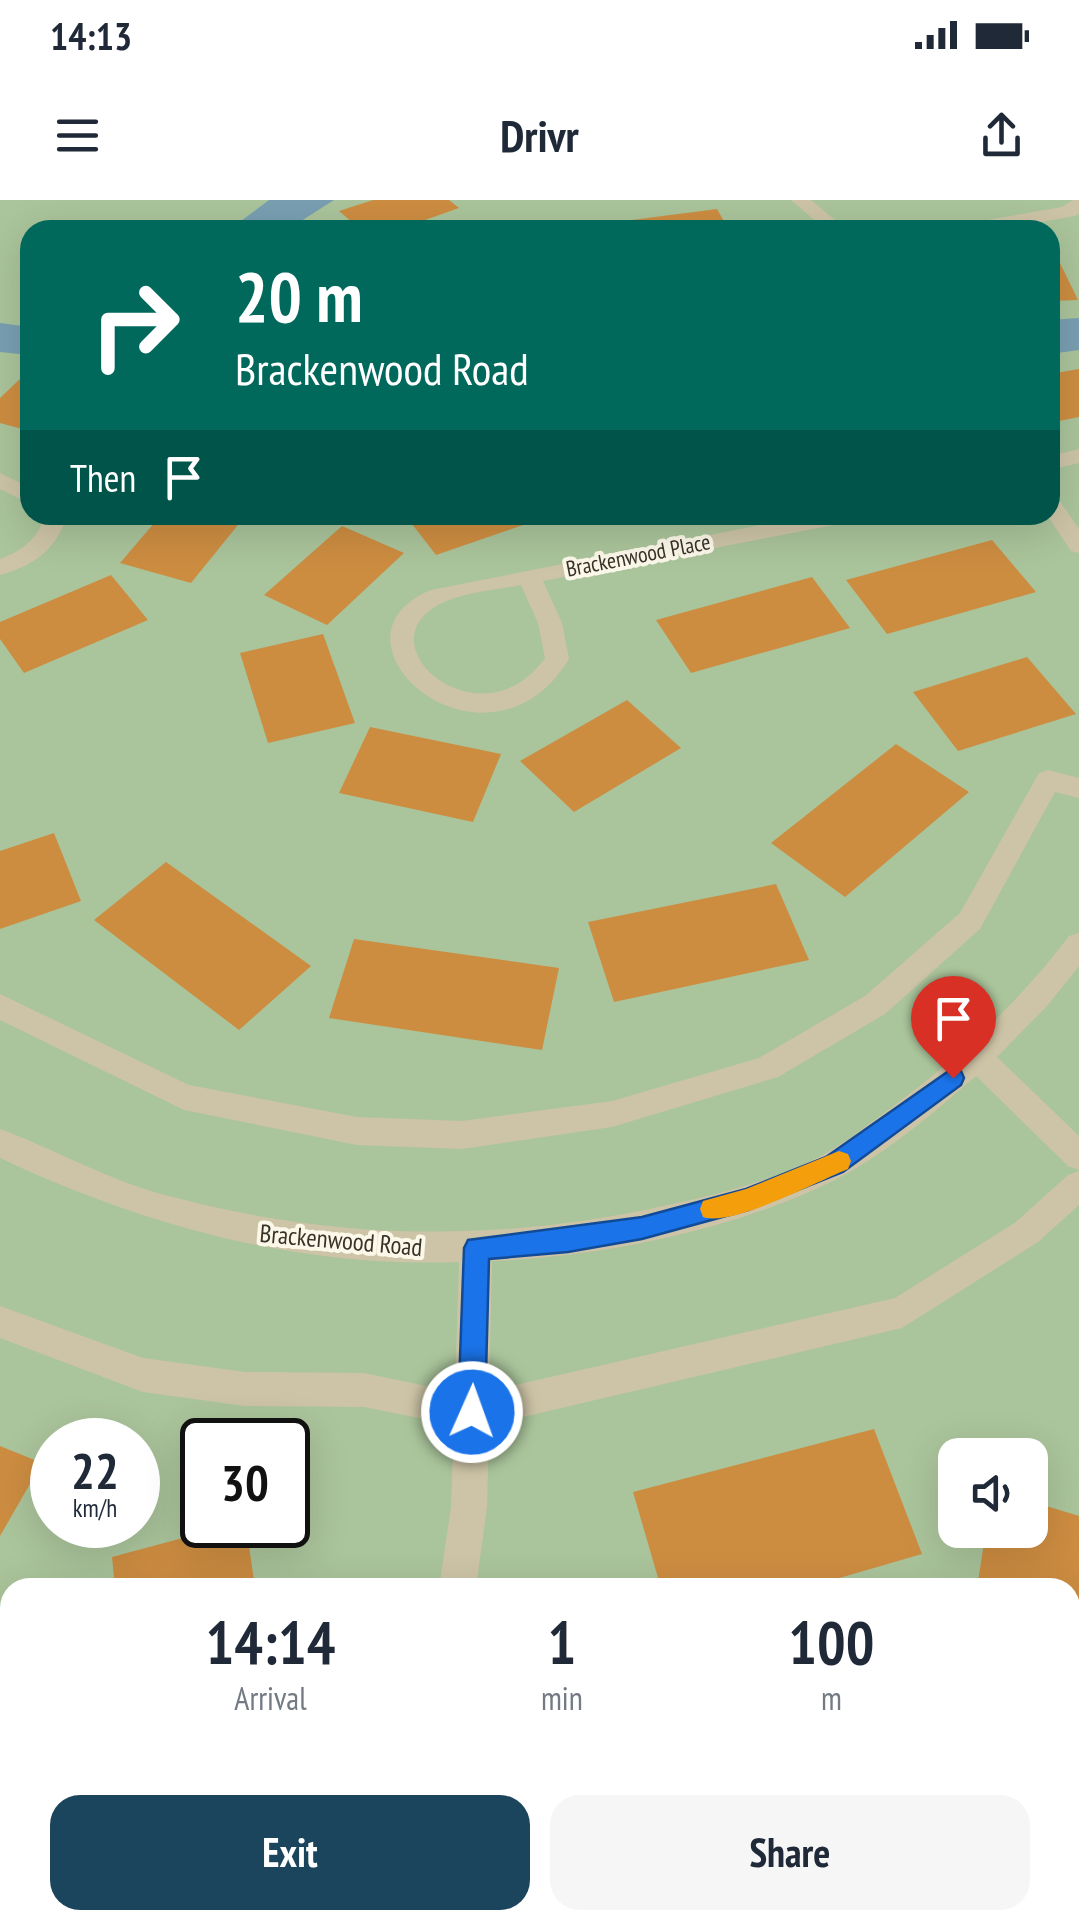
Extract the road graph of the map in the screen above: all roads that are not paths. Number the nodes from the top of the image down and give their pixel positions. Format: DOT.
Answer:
graph roads {
  1 [pos="800,200"];
  2 [pos="1079,204"];
  3 [pos="825,220"];
  4 [pos="1022,220"];
  5 [pos="1060,518"];
  6 [pos="53,525"];
  7 [pos="797,525"];
  8 [pos="1079,546"];
  9 [pos="0,566"];
  10 [pos="529,576"];
  11 [pos="1079,788"];
  12 [pos="1079,944"];
  13 [pos="0,1006"];
  14 [pos="977,1057"];
  15 [pos="0,1142"];
  16 [pos="1079,1156"];
  17 [pos="1079,1184"];
  18 [pos="476,1248"];
  19 [pos="0,1322"];
  20 [pos="472,1412"];
  21 [pos="458,1578"];
  1 -- 3 [label="street"];
  2 -- 4 [label="street"];
  5 -- 8 [label="street"];
  6 -- 9 [label="street"];
  7 -- 10 [label="street, Brackenwood Place"];
  10 -- 10 [label="street, Brackenwood Place"];
  11 -- 13 [label="street"];
  12 -- 14 [label="street, Brackenwood Road"];
  14 -- 16 [label="street"];
  14 -- 18 [label="street, Brackenwood Road"];
  15 -- 18 [label="street, Brackenwood Road"];
  17 -- 20 [label="street"];
  18 -- 20 [label="street"];
  19 -- 20 [label="street"];
  20 -- 21 [label="street"];
}
